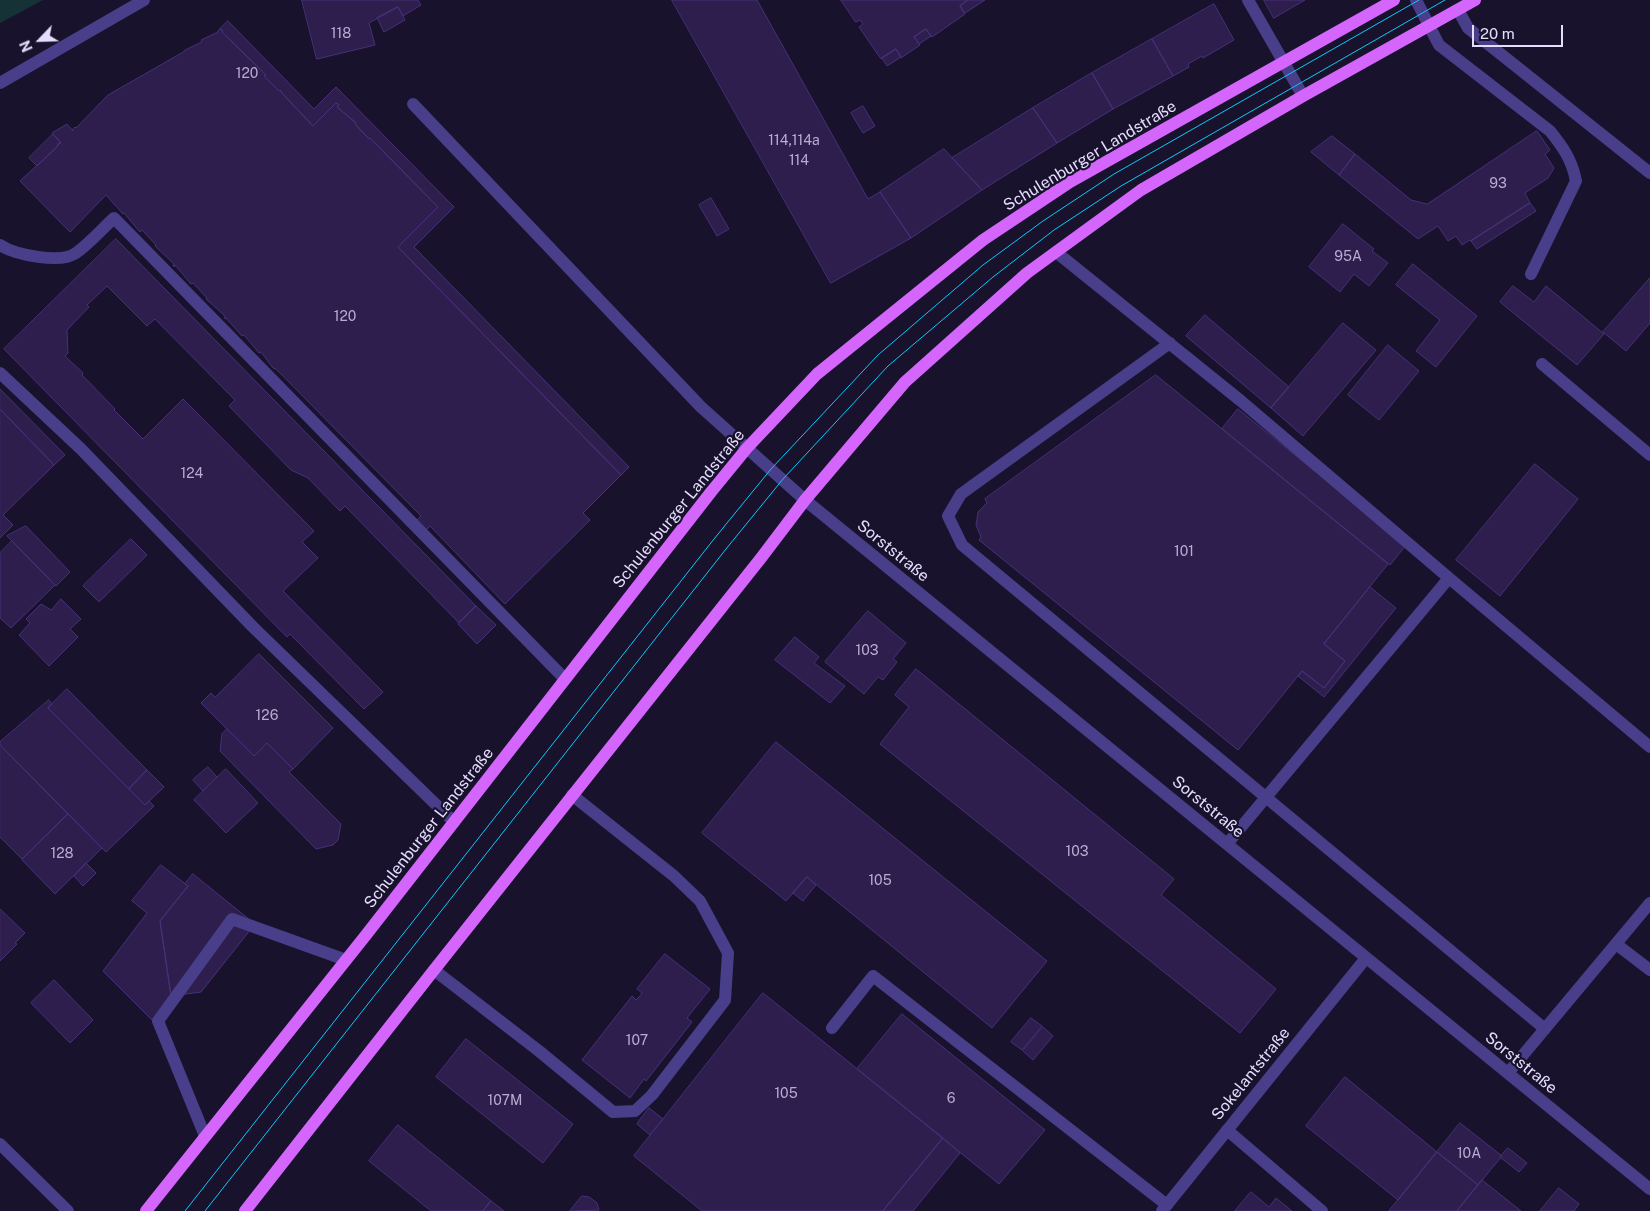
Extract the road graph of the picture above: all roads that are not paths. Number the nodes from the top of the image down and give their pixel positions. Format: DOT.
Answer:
graph roads {
  1 [pos="144,0"];
  2 [pos="1248,0"];
  3 [pos="1394,0"];
  4 [pos="1416,0"];
  5 [pos="1476,0"];
  6 [pos="1458,10"];
  7 [pos="1429,26"];
  8 [pos="1284,62"];
  9 [pos="0,83"];
  10 [pos="1303,96"];
  11 [pos="413,104"];
  12 [pos="1650,173"];
  13 [pos="0,245"];
  14 [pos="1056,252"];
  15 [pos="1532,274"];
  16 [pos="1170,343"];
  17 [pos="1542,364"];
  18 [pos="0,373"];
  19 [pos="747,448"];
  20 [pos="1650,455"];
  21 [pos="804,500"];
  22 [pos="1449,578"];
  23 [pos="566,679"];
  24 [pos="1650,747"];
  25 [pos="572,795"];
  26 [pos="1266,798"];
  27 [pos="454,822"];
  28 [pos="1227,844"];
  29 [pos="1650,903"];
  30 [pos="1616,944"];
  31 [pos="1366,958"];
  32 [pos="346,960"];
  33 [pos="434,970"];
  34 [pos="1650,970"];
  35 [pos="832,1028"];
  36 [pos="1545,1029"];
  37 [pos="1508,1073"];
  38 [pos="1227,1130"];
  39 [pos="205,1136"];
  40 [pos="0,1144"];
  41 [pos="1650,1189"];
  42 [pos="1164,1208"];
  43 [pos="68,1211"];
  44 [pos="146,1211"];
  45 [pos="245,1211"];
  46 [pos="1322,1211"];
  1 -- 9 [label="street"];
  2 -- 8 [label="street"];
  3 -- 8 [label="main road, Schulenburger Landstraße"];
  4 -- 7 [label="street"];
  5 -- 6 [label="main road"];
  6 -- 7 [label="main road"];
  6 -- 12 [label="street"];
  7 -- 10 [label="main road"];
  7 -- 15 [label="street"];
  8 -- 10 [label="street"];
  8 -- 19 [label="main road, Schulenburger Landstraße"];
  10 -- 14 [label="main road"];
  11 -- 19 [label="street, Sorststraße"];
  13 -- 23 [label="street"];
  14 -- 16 [label="street"];
  14 -- 21 [label="main road"];
  16 -- 22 [label="street"];
  16 -- 26 [label="street"];
  17 -- 20 [label="street"];
  18 -- 27 [label="street"];
  19 -- 21 [label="street, Sorststraße"];
  19 -- 23 [label="main road, Schulenburger Landstraße"];
  21 -- 25 [label="main road"];
  21 -- 28 [label="street, Sorststraße"];
  22 -- 24 [label="street"];
  22 -- 26 [label="street"];
  23 -- 27 [label="main road, Schulenburger Landstraße"];
  25 -- 33 [label="main road"];
  25 -- 33 [label="street"];
  26 -- 28 [label="street"];
  26 -- 36 [label="street"];
  27 -- 32 [label="main road, Schulenburger Landstraße"];
  28 -- 31 [label="street, Sorststraße"];
  29 -- 30 [label="street"];
  30 -- 34 [label="street"];
  30 -- 36 [label="street"];
  31 -- 37 [label="street, Sorststraße"];
  31 -- 38 [label="street, Sokelantstraße"];
  32 -- 39 [label="main road, Schulenburger Landstraße"];
  32 -- 39 [label="street"];
  33 -- 45 [label="main road"];
  35 -- 42 [label="street"];
  36 -- 37 [label="street"];
  37 -- 41 [label="street, Sorststraße"];
  38 -- 42 [label="street, Sokelantstraße"];
  38 -- 46 [label="street"];
  39 -- 44 [label="main road, Schulenburger Landstraße"];
  40 -- 43 [label="street"];
}
